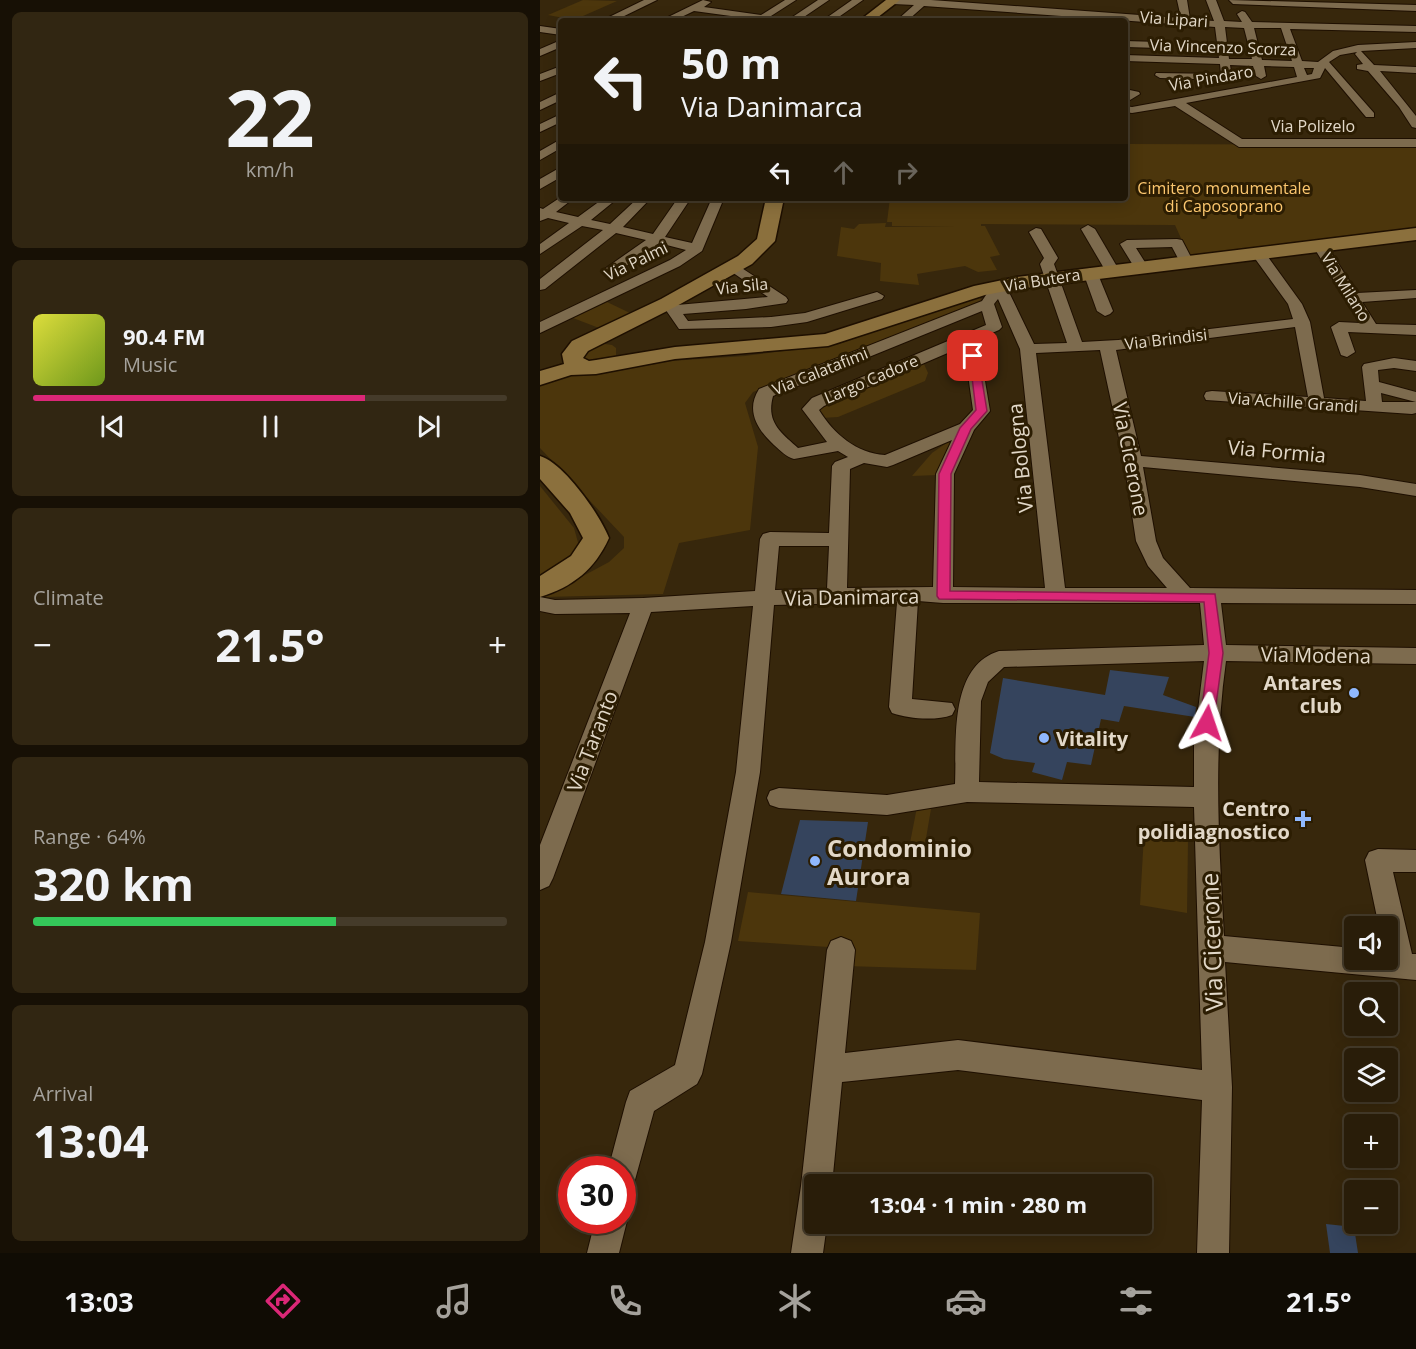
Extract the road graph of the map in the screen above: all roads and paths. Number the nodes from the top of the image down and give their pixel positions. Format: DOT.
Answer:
graph roads {
  1 [pos="652,0"];
  2 [pos="710,0"];
  3 [pos="791,0"];
  4 [pos="825,0"];
  5 [pos="858,0"];
  6 [pos="893,0"];
  7 [pos="1026,0"];
  8 [pos="1061,0"];
  9 [pos="1182,0"];
  10 [pos="1211,0"];
  11 [pos="1233,0"];
  12 [pos="1270,1"];
  13 [pos="925,2"];
  14 [pos="1298,2"];
  15 [pos="1328,2"];
  16 [pos="959,3"];
  17 [pos="1354,3"];
  18 [pos="1380,3"];
  19 [pos="748,4"];
  20 [pos="988,4"];
  21 [pos="1411,6"];
  22 [pos="694,8"];
  23 [pos="1017,10"];
  24 [pos="716,11"];
  25 [pos="1050,12"];
  26 [pos="948,13"];
  27 [pos="733,14"];
  28 [pos="613,18"];
  29 [pos="672,18"];
  30 [pos="701,18"];
  31 [pos="726,18"];
  32 [pos="754,18"];
  33 [pos="761,18"];
  34 [pos="797,18"];
  35 [pos="831,18"];
  36 [pos="869,18"];
  37 [pos="904,18"];
  38 [pos="1331,18"];
  39 [pos="1416,20"];
  40 [pos="1186,22"];
  41 [pos="1356,22"];
  42 [pos="1302,23"];
  43 [pos="1388,23"];
  44 [pos="1220,24"];
  45 [pos="1248,24"];
  46 [pos="1279,24"];
  47 [pos="1316,25"];
  48 [pos="1416,28"];
  49 [pos="1320,36"];
  50 [pos="558,44"];
  51 [pos="1128,44"];
  52 [pos="1168,45"];
  53 [pos="1416,45"];
  54 [pos="1324,47"];
  55 [pos="1392,48"];
  56 [pos="1361,51"];
  57 [pos="540,53"];
  58 [pos="1128,58"];
  59 [pos="540,61"];
  60 [pos="1225,62"];
  61 [pos="1258,63"];
  62 [pos="1325,63"];
  63 [pos="558,64"];
  64 [pos="1297,64"];
  65 [pos="1369,68"];
  66 [pos="1402,69"];
  67 [pos="558,70"];
  68 [pos="1416,70"];
  69 [pos="542,76"];
  70 [pos="1227,77"];
  71 [pos="1303,79"];
  72 [pos="1264,85"];
  73 [pos="1416,85"];
  74 [pos="1228,91"];
  75 [pos="1128,93"];
  76 [pos="558,96"];
  77 [pos="1175,101"];
  78 [pos="1199,102"];
  79 [pos="1416,104"];
  80 [pos="1128,106"];
  81 [pos="540,107"];
  82 [pos="1128,108"];
  83 [pos="1406,111"];
  84 [pos="1354,115"];
  85 [pos="558,119"];
  86 [pos="1416,125"];
  87 [pos="540,129"];
  88 [pos="1416,143"];
  89 [pos="558,145"];
  90 [pos="540,156"];
  91 [pos="558,173"];
  92 [pos="540,184"];
  93 [pos="563,201"];
  94 [pos="608,201"];
  95 [pos="642,201"];
  96 [pos="683,201"];
  97 [pos="717,201"];
  98 [pos="775,201"];
  99 [pos="542,214"];
  100 [pos="579,221"];
  101 [pos="614,228"];
  102 [pos="1088,229"];
  103 [pos="1036,232"];
  104 [pos="1416,234"];
  105 [pos="657,238"];
  106 [pos="1320,246"];
  107 [pos="697,248"];
  108 [pos="540,250"];
  109 [pos="1258,253"];
  110 [pos="734,267"];
  111 [pos="1112,270"];
  112 [pos="611,271"];
  113 [pos="1090,272"];
  114 [pos="1052,278"];
  115 [pos="540,286"];
  116 [pos="999,286"];
  117 [pos="1416,294"];
  118 [pos="876,296"];
  119 [pos="1354,298"];
  120 [pos="987,304"];
  121 [pos="671,307"];
  122 [pos="647,314"];
  123 [pos="1302,322"];
  124 [pos="540,328"];
  125 [pos="1371,328"];
  126 [pos="1416,330"];
  127 [pos="970,336"];
  128 [pos="584,344"];
  129 [pos="620,345"];
  130 [pos="1113,345"];
  131 [pos="1076,346"];
  132 [pos="1028,349"];
  133 [pos="1347,352"];
  134 [pos="675,353"];
  135 [pos="540,364"];
  136 [pos="596,366"];
  137 [pos="1416,366"];
  138 [pos="540,378"];
  139 [pos="1371,385"];
  140 [pos="1212,396"];
  141 [pos="1416,397"];
  142 [pos="1317,403"];
  143 [pos="1375,407"];
  144 [pos="1416,407"];
  145 [pos="966,428"];
  146 [pos="839,445"];
  147 [pos="862,457"];
  148 [pos="1133,461"];
  149 [pos="540,464"];
  150 [pos="1416,490"];
  151 [pos="838,540"];
  152 [pos="540,587"];
  153 [pos="908,594"];
  154 [pos="944,596"];
  155 [pos="1056,596"];
  156 [pos="837,597"];
  157 [pos="1197,597"];
  158 [pos="1416,597"];
  159 [pos="763,598"];
  160 [pos="540,604"];
  161 [pos="644,605"];
  162 [pos="1216,653"];
  163 [pos="1416,656"];
  164 [pos="944,709"];
  165 [pos="967,792"];
  166 [pos="1206,797"];
  167 [pos="779,798"];
  168 [pos="1416,861"];
  169 [pos="540,878"];
  170 [pos="1212,948"];
  171 [pos="841,950"];
  172 [pos="1408,966"];
  173 [pos="830,1069"];
  174 [pos="1217,1086"];
  175 [pos="627,1156"];
  176 [pos="817,1174"];
  177 [pos="608,1234"];
  178 [pos="809,1234"];
  179 [pos="603,1253"];
  180 [pos="807,1253"];
  181 [pos="1213,1253"];
  1 -- 28 [label="street"];
  2 -- 22 [label="street"];
  3 -- 33 [label="street"];
  4 -- 34 [label="street"];
  5 -- 35 [label="street"];
  6 -- 13 [label="street"];
  6 -- 36 [label="street"];
  7 -- 23 [label="street"];
  8 -- 25 [label="street"];
  9 -- 40 [label="street"];
  10 -- 44 [label="street"];
  11 -- 12 [label="street"];
  11 -- 45 [label="street"];
  12 -- 14 [label="street"];
  12 -- 46 [label="street"];
  13 -- 16 [label="street"];
  13 -- 37 [label="street"];
  14 -- 15 [label="street"];
  14 -- 42 [label="street"];
  15 -- 17 [label="street"];
  15 -- 38 [label="street"];
  16 -- 20 [label="street"];
  16 -- 26 [label="street"];
  17 -- 18 [label="street"];
  17 -- 41 [label="street"];
  18 -- 21 [label="street"];
  18 -- 43 [label="street"];
  19 -- 27 [label="street"];
  20 -- 23 [label="street"];
  21 -- 39 [label="street"];
  22 -- 24 [label="street"];
  22 -- 29 [label="street"];
  23 -- 25 [label="street"];
  24 -- 27 [label="street"];
  24 -- 30 [label="street"];
  25 -- 40 [label="street"];
  27 -- 31 [label="street"];
  27 -- 32 [label="street"];
  38 -- 41 [label="street"];
  38 -- 42 [label="street"];
  40 -- 44 [label="street"];
  41 -- 43 [label="street"];
  41 -- 47 [label="street"];
  41 -- 56 [label="street"];
  42 -- 46 [label="street"];
  42 -- 47 [label="street"];
  43 -- 48 [label="street"];
  43 -- 55 [label="street"];
  44 -- 45 [label="street"];
  44 -- 60 [label="street"];
  45 -- 46 [label="street"];
  45 -- 61 [label="street"];
  46 -- 64 [label="street"];
  47 -- 49 [label="street"];
  50 -- 57 [label="street"];
  51 -- 52 [label="street"];
  53 -- 55 [label="street"];
  54 -- 62 [label="street"];
  55 -- 56 [label="street"];
  55 -- 66 [label="street"];
  56 -- 62 [label="street"];
  56 -- 65 [label="street"];
  58 -- 60 [label="street, Via Vincenzo Scorza"];
  59 -- 63 [label="street"];
  60 -- 61 [label="street, Via Vincenzo Scorza"];
  60 -- 70 [label="street"];
  61 -- 64 [label="street, Via Vincenzo Scorza"];
  61 -- 72 [label="street"];
  62 -- 64 [label="street, Via Vincenzo Scorza"];
  62 -- 65 [label="street, Via Vincenzo Scorza"];
  62 -- 71 [label="street"];
  62 -- 84 [label="street"];
  64 -- 71 [label="street"];
  65 -- 66 [label="street, Via Vincenzo Scorza"];
  65 -- 83 [label="street"];
  66 -- 68 [label="street, Via Vincenzo Scorza"];
  66 -- 73 [label="street"];
  67 -- 69 [label="street"];
  70 -- 74 [label="street"];
  70 -- 78 [label="street"];
  71 -- 72 [label="street, Via Pindaro"];
  72 -- 74 [label="street, Via Pindaro"];
  74 -- 78 [label="street, Via Pindaro"];
  75 -- 80 [label="street"];
  76 -- 81 [label="street"];
  77 -- 78 [label="street, Via Pindaro"];
  77 -- 82 [label="street, Via Pindaro"];
  77 -- 88 [label="street, Via Polizelo"];
  79 -- 83 [label="street"];
  83 -- 86 [label="street"];
  85 -- 87 [label="street"];
  89 -- 90 [label="street"];
  91 -- 92 [label="street"];
  93 -- 99 [label="street"];
  94 -- 100 [label="street"];
  95 -- 101 [label="street"];
  96 -- 105 [label="street"];
  97 -- 107 [label="street, Via Palmi"];
  98 -- 110 [label="street"];
  99 -- 100 [label="street"];
  100 -- 101 [label="street"];
  100 -- 108 [label="street"];
  101 -- 105 [label="street"];
  101 -- 115 [label="street"];
  102 -- 111 [label="street"];
  103 -- 114 [label="street"];
  104 -- 106 [label="street, Via Butera"];
  105 -- 107 [label="street"];
  105 -- 112 [label="street"];
  106 -- 109 [label="street, Via Butera"];
  106 -- 119 [label="street, Via Milano"];
  107 -- 124 [label="street, Via Palmi"];
  109 -- 111 [label="street, Via Butera"];
  109 -- 123 [label="street"];
  110 -- 121 [label="street"];
  110 -- 121 [label="street, Via Sila"];
  111 -- 113 [label="street, Via Butera"];
  113 -- 114 [label="street, Via Butera"];
  113 -- 130 [label="street, Via Cicerone"];
  114 -- 116 [label="street, Via Butera"];
  114 -- 131 [label="street"];
  116 -- 120 [label="street"];
  116 -- 132 [label="street, Via Bologna"];
  116 -- 134 [label="street, Via Butera"];
  117 -- 119 [label="street"];
  118 -- 121 [label="street"];
  119 -- 125 [label="street, Via Milano"];
  120 -- 127 [label="street, Largo Cadore"];
  120 -- 146 [label="street, Via Calatafimi"];
  121 -- 122 [label="street"];
  122 -- 128 [label="street"];
  122 -- 129 [label="street"];
  123 -- 130 [label="street, Via Brindisi"];
  123 -- 142 [label="street"];
  125 -- 126 [label="street, Via Milano"];
  125 -- 133 [label="street, Via Milano"];
  127 -- 145 [label="street"];
  127 -- 146 [label="street, Largo Cadore"];
  128 -- 129 [label="street"];
  128 -- 135 [label="street"];
  128 -- 136 [label="street"];
  129 -- 134 [label="street"];
  129 -- 136 [label="street"];
  130 -- 131 [label="street, Via Brindisi"];
  130 -- 148 [label="street, Via Cicerone"];
  131 -- 132 [label="street, Via Brindisi"];
  132 -- 155 [label="street, Via Bologna"];
  134 -- 136 [label="street"];
  136 -- 138 [label="street"];
  137 -- 139 [label="street, Via Achille Grandi"];
  139 -- 141 [label="street, Via Achille Grandi"];
  139 -- 143 [label="street, Via Achille Grandi"];
  140 -- 142 [label="street, Via Achille Grandi"];
  142 -- 143 [label="street, Via Achille Grandi"];
  143 -- 144 [label="street, Via Achille Grandi"];
  145 -- 147 [label="street, Largo Cadore"];
  145 -- 154 [label="street"];
  146 -- 147 [label="street, Largo Cadore"];
  147 -- 151 [label="street"];
  148 -- 150 [label="street, Via Formia"];
  148 -- 157 [label="street, Via Cicerone"];
  149 -- 152 [label="street"];
  151 -- 156 [label="street"];
  151 -- 159 [label="street"];
  153 -- 154 [label="street, Via Danimarca"];
  153 -- 156 [label="street, Via Danimarca"];
  153 -- 164 [label="street"];
  154 -- 155 [label="street, Via Danimarca"];
  155 -- 157 [label="street, Via Danimarca"];
  156 -- 159 [label="street, Via Danimarca"];
  157 -- 158 [label="street, Via Danimarca"];
  157 -- 162 [label="street, Via Cicerone"];
  159 -- 161 [label="street, Via Danimarca"];
  159 -- 175 [label="street"];
  160 -- 161 [label="street, Via Danimarca"];
  161 -- 169 [label="street, Via Taranto"];
  162 -- 163 [label="street, Via Modena"];
  162 -- 165 [label="street, Via Modena"];
  162 -- 166 [label="street, Via Cicerone"];
  165 -- 166 [label="street"];
  165 -- 167 [label="street"];
  166 -- 170 [label="street, Via Cicerone"];
  168 -- 172 [label="street"];
  170 -- 172 [label="street"];
  170 -- 174 [label="street, Via Cicerone"];
  171 -- 173 [label="street"];
  173 -- 174 [label="street"];
  173 -- 176 [label="street"];
  174 -- 181 [label="street, Via Cicerone"];
  177 -- 179 [label="street"];
  178 -- 180 [label="street"];
}
